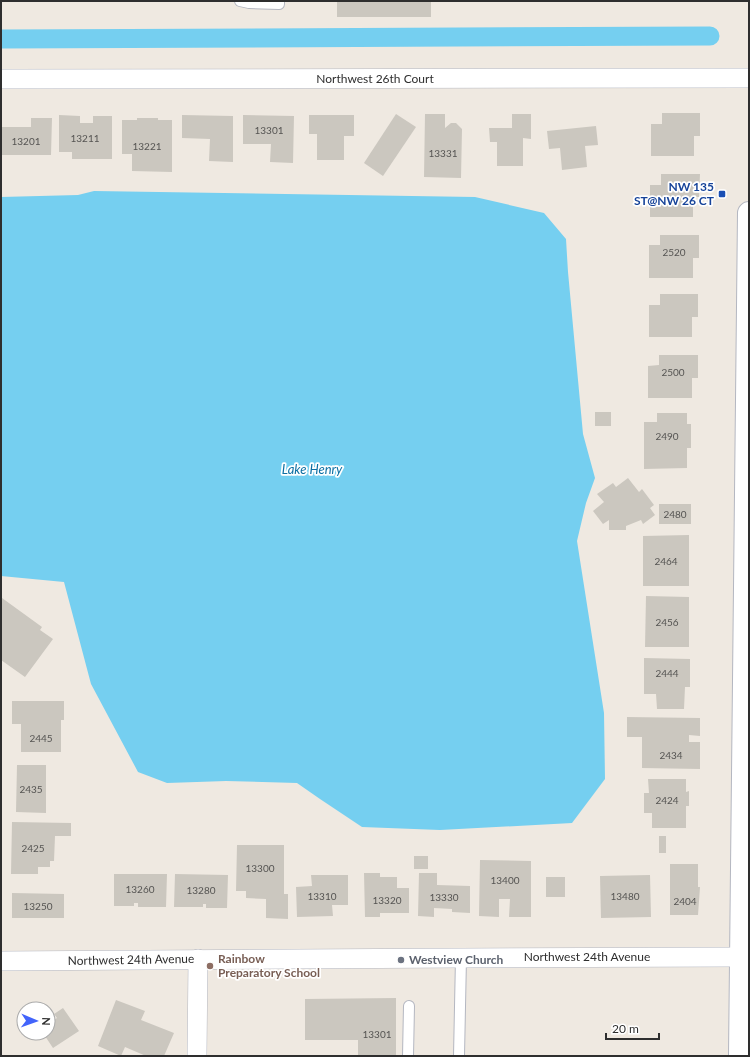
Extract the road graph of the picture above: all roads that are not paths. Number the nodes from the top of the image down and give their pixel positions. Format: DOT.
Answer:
graph roads {
  1 [pos="240,1"];
  2 [pos="279,1"];
  3 [pos="749,78"];
  4 [pos="1,79"];
  5 [pos="749,213"];
  6 [pos="748,357"];
  7 [pos="748,423"];
  8 [pos="748,477"];
  9 [pos="747,570"];
  10 [pos="747,618"];
  11 [pos="746,658"];
  12 [pos="745,902"];
  13 [pos="741,957"];
  14 [pos="461,958"];
  15 [pos="198,959"];
  16 [pos="1,961"];
  17 [pos="409,1006"];
  18 [pos="197,1056"];
  19 [pos="408,1056"];
  20 [pos="460,1056"];
  21 [pos="740,1056"];
  1 -- 2 [label="lane"];
  3 -- 4 [label="street, Northwest 26th Court"];
  5 -- 6 [label="main road"];
  6 -- 7 [label="main road"];
  7 -- 8 [label="main road"];
  8 -- 9 [label="main road"];
  9 -- 10 [label="main road"];
  10 -- 11 [label="main road"];
  11 -- 12 [label="main road"];
  12 -- 13 [label="main road"];
  13 -- 14 [label="street, Northwest 24th Avenue"];
  13 -- 21 [label="main road"];
  14 -- 15 [label="street, Northwest 24th Avenue"];
  14 -- 20 [label="lane"];
  15 -- 16 [label="street, Northwest 24th Avenue"];
  15 -- 18 [label="street"];
  17 -- 19 [label="lane"];
}
